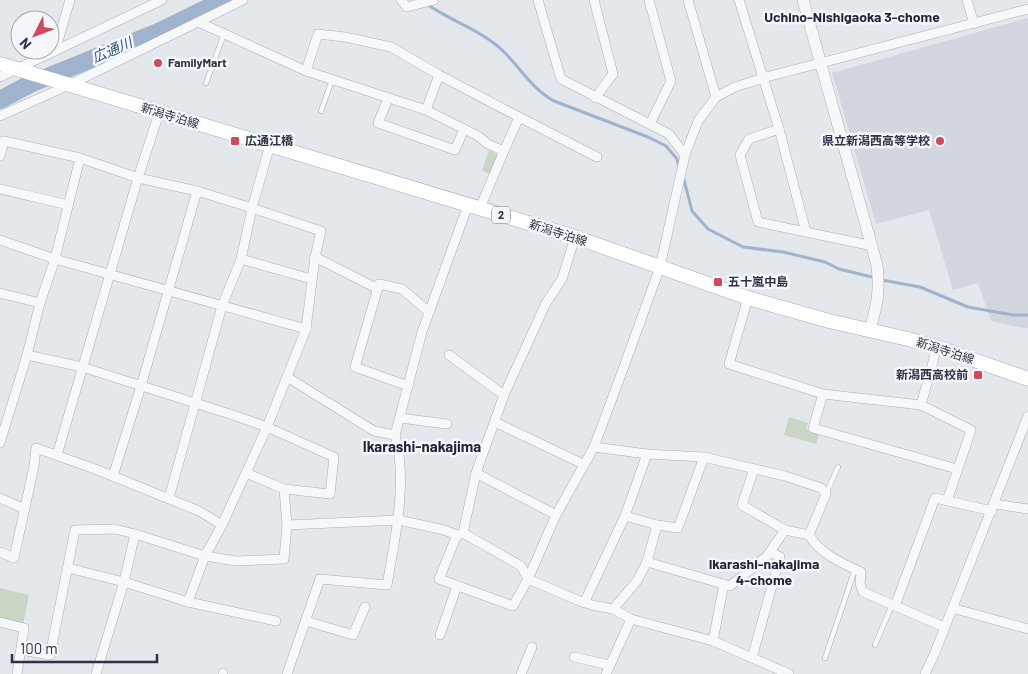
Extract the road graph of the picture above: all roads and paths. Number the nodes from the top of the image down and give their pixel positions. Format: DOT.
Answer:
graph roads {
  1 [pos="70,0"];
  2 [pos="162,0"];
  3 [pos="242,0"];
  4 [pos="401,0"];
  5 [pos="434,0"];
  6 [pos="538,0"];
  7 [pos="594,0"];
  8 [pos="649,0"];
  9 [pos="688,0"];
  10 [pos="739,0"];
  11 [pos="802,0"];
  12 [pos="967,0"];
  13 [pos="1028,9"];
  14 [pos="198,22"];
  15 [pos="974,24"];
  16 [pos="60,34"];
  17 [pos="224,34"];
  18 [pos="60,49"];
  19 [pos="38,60"];
  20 [pos="820,63"];
  21 [pos="0,64"];
  22 [pos="20,70"];
  23 [pos="306,71"];
  24 [pos="439,75"];
  25 [pos="0,77"];
  26 [pos="763,78"];
  27 [pos="332,80"];
  28 [pos="206,83"];
  29 [pos="66,84"];
  30 [pos="596,98"];
  31 [pos="716,98"];
  32 [pos="388,99"];
  33 [pos="426,110"];
  34 [pos="321,111"];
  35 [pos="158,113"];
  36 [pos="0,116"];
  37 [pos="519,117"];
  38 [pos="650,124"];
  39 [pos="464,129"];
  40 [pos="779,129"];
  41 [pos="270,146"];
  42 [pos="504,151"];
  43 [pos="685,155"];
  44 [pos="0,156"];
  45 [pos="80,158"];
  46 [pos="597,158"];
  47 [pos="138,178"];
  48 [pos="0,189"];
  49 [pos="197,191"];
  50 [pos="68,205"];
  51 [pos="474,206"];
  52 [pos="252,208"];
  53 [pos="806,232"];
  54 [pos="575,238"];
  55 [pos="0,240"];
  56 [pos="873,246"];
  57 [pos="315,257"];
  58 [pos="54,259"];
  59 [pos="241,259"];
  60 [pos="660,267"];
  61 [pos="111,274"];
  62 [pos="312,279"];
  63 [pos="378,289"];
  64 [pos="168,290"];
  65 [pos="0,293"];
  66 [pos="748,298"];
  67 [pos="40,303"];
  68 [pos="222,306"];
  69 [pos="429,312"];
  70 [pos="306,329"];
  71 [pos="870,330"];
  72 [pos="937,347"];
  73 [pos="448,354"];
  74 [pos="28,355"];
  75 [pos="82,367"];
  76 [pos="287,377"];
  77 [pos="1028,379"];
  78 [pos="141,386"];
  79 [pos="408,386"];
  80 [pos="822,394"];
  81 [pos="504,395"];
  82 [pos="196,403"];
  83 [pos="921,405"];
  84 [pos="1028,416"];
  85 [pos="400,418"];
  86 [pos="494,422"];
  87 [pos="447,424"];
  88 [pos="267,427"];
  89 [pos="395,435"];
  90 [pos="0,443"];
  91 [pos="594,447"];
  92 [pos="647,454"];
  93 [pos="57,455"];
  94 [pos="704,457"];
  95 [pos="583,464"];
  96 [pos="838,467"];
  97 [pos="754,469"];
  98 [pos="958,469"];
  99 [pos="246,473"];
  100 [pos="476,473"];
  101 [pos="113,476"];
  102 [pos="284,489"];
  103 [pos="826,494"];
  104 [pos="0,498"];
  105 [pos="169,498"];
  106 [pos="947,501"];
  107 [pos="993,507"];
  108 [pos="25,509"];
  109 [pos="1028,509"];
  110 [pos="556,515"];
  111 [pos="625,516"];
  112 [pos="399,520"];
  113 [pos="222,525"];
  114 [pos="287,525"];
  115 [pos="657,525"];
  116 [pos="785,530"];
  117 [pos="135,534"];
  118 [pos="460,534"];
  119 [pos="810,535"];
  120 [pos="0,552"];
  121 [pos="770,552"];
  122 [pos="205,556"];
  123 [pos="647,562"];
  124 [pos="68,568"];
  125 [pos="855,569"];
  126 [pos="528,579"];
  127 [pos="124,582"];
  128 [pos="724,584"];
  129 [pos="457,586"];
  130 [pos="188,602"];
  131 [pos="584,603"];
  132 [pos="893,605"];
  133 [pos="365,607"];
  134 [pos="952,608"];
  135 [pos="613,609"];
  136 [pos="631,619"];
  137 [pos="276,621"];
  138 [pos="306,621"];
  139 [pos="0,622"];
  140 [pos="944,627"];
  141 [pos="1028,629"];
  142 [pos="440,635"];
  143 [pos="713,641"];
  144 [pos="875,645"];
  145 [pos="532,647"];
  146 [pos="21,650"];
  147 [pos="574,657"];
  148 [pos="752,658"];
  149 [pos="825,658"];
  150 [pos="608,670"];
  151 [pos="17,674"];
  152 [pos="96,674"];
  153 [pos="287,674"];
  154 [pos="521,674"];
  155 [pos="788,674"];
  156 [pos="925,674"];
  1 -- 16 [label="street"];
  2 -- 18 [label="street"];
  3 -- 14 [label="street"];
  4 -- 5 [label="street"];
  6 -- 30 [label="street"];
  7 -- 30 [label="street"];
  8 -- 38 [label="street"];
  9 -- 31 [label="street"];
  10 -- 26 [label="street"];
  11 -- 20 [label="street"];
  12 -- 15 [label="street"];
  13 -- 15 [label="street"];
  14 -- 17 [label="street"];
  14 -- 29 [label="street"];
  15 -- 20 [label="street"];
  17 -- 23 [label="street"];
  17 -- 28 [label="lane"];
  19 -- 22 [label="street"];
  20 -- 26 [label="street"];
  20 -- 56 [label="street"];
  21 -- 22 [label="main road, 新潟寺泊線 / 2"];
  22 -- 25 [label="street"];
  22 -- 29 [label="main road, 新潟寺泊線 / 2"];
  23 -- 24 [label="street"];
  23 -- 27 [label="street"];
  24 -- 33 [label="street"];
  24 -- 37 [label="street"];
  26 -- 31 [label="street"];
  26 -- 40 [label="street"];
  27 -- 32 [label="street"];
  27 -- 34 [label="lane"];
  29 -- 35 [label="main road, 新潟寺泊線 / 2"];
  29 -- 36 [label="street"];
  30 -- 38 [label="street"];
  31 -- 43 [label="street"];
  32 -- 33 [label="street"];
  32 -- 39 [label="street"];
  33 -- 39 [label="street"];
  35 -- 41 [label="main road, 新潟寺泊線 / 2"];
  35 -- 47 [label="street"];
  37 -- 42 [label="street"];
  37 -- 46 [label="street"];
  38 -- 43 [label="street"];
  39 -- 42 [label="street"];
  40 -- 53 [label="street"];
  40 -- 53 [label="street"];
  41 -- 51 [label="main road, 新潟寺泊線 / 2"];
  41 -- 52 [label="street"];
  42 -- 51 [label="street"];
  43 -- 60 [label="street"];
  44 -- 45 [label="street"];
  45 -- 47 [label="street"];
  45 -- 50 [label="street"];
  47 -- 49 [label="street"];
  47 -- 61 [label="street"];
  48 -- 50 [label="street"];
  49 -- 52 [label="street"];
  49 -- 64 [label="street"];
  50 -- 58 [label="street"];
  51 -- 54 [label="main road, 新潟寺泊線 / 2"];
  51 -- 69 [label="street"];
  52 -- 57 [label="street"];
  52 -- 59 [label="street"];
  53 -- 56 [label="street"];
  54 -- 60 [label="main road, 新潟寺泊線 / 2"];
  54 -- 81 [label="street"];
  55 -- 58 [label="street"];
  56 -- 71 [label="street"];
  57 -- 62 [label="street"];
  57 -- 63 [label="street"];
  58 -- 61 [label="street"];
  58 -- 67 [label="street"];
  59 -- 62 [label="street"];
  59 -- 68 [label="street"];
  60 -- 66 [label="main road, 新潟寺泊線 / 2"];
  60 -- 91 [label="street"];
  61 -- 64 [label="street"];
  61 -- 75 [label="street"];
  62 -- 70 [label="street"];
  63 -- 69 [label="street"];
  63 -- 79 [label="street"];
  64 -- 68 [label="street"];
  64 -- 78 [label="street"];
  65 -- 67 [label="street"];
  66 -- 71 [label="main road, 新潟寺泊線 / 2"];
  66 -- 80 [label="street"];
  67 -- 74 [label="street"];
  68 -- 70 [label="street"];
  68 -- 82 [label="street"];
  69 -- 79 [label="street"];
  70 -- 76 [label="street"];
  71 -- 72 [label="main road, 新潟寺泊線 / 2"];
  72 -- 77 [label="main road, 新潟寺泊線 / 2"];
  72 -- 83 [label="street"];
  73 -- 81 [label="street"];
  74 -- 75 [label="street"];
  74 -- 90 [label="street"];
  75 -- 78 [label="street"];
  75 -- 93 [label="street"];
  76 -- 88 [label="street"];
  76 -- 89 [label="street"];
  78 -- 82 [label="street"];
  78 -- 101 [label="street"];
  79 -- 85 [label="street"];
  80 -- 83 [label="street"];
  80 -- 98 [label="street"];
  81 -- 86 [label="street"];
  82 -- 88 [label="street"];
  82 -- 105 [label="street"];
  83 -- 98 [label="street"];
  84 -- 107 [label="street"];
  85 -- 87 [label="street"];
  85 -- 89 [label="street"];
  86 -- 95 [label="street"];
  86 -- 100 [label="street"];
  88 -- 99 [label="street"];
  88 -- 102 [label="street"];
  89 -- 112 [label="street"];
  91 -- 92 [label="street"];
  91 -- 95 [label="street"];
  92 -- 94 [label="street"];
  92 -- 111 [label="street"];
  93 -- 101 [label="street"];
  93 -- 108 [label="street"];
  94 -- 97 [label="street"];
  94 -- 115 [label="street"];
  95 -- 110 [label="street"];
  96 -- 103 [label="lane"];
  97 -- 103 [label="street"];
  97 -- 116 [label="street"];
  98 -- 106 [label="street"];
  99 -- 102 [label="street"];
  99 -- 113 [label="street"];
  100 -- 110 [label="street"];
  100 -- 118 [label="street"];
  101 -- 105 [label="street"];
  102 -- 114 [label="street"];
  103 -- 119 [label="street"];
  104 -- 108 [label="street"];
  105 -- 113 [label="street"];
  106 -- 107 [label="street"];
  106 -- 132 [label="street"];
  107 -- 109 [label="street"];
  107 -- 134 [label="street"];
  108 -- 120 [label="street"];
  110 -- 126 [label="street"];
  111 -- 115 [label="street"];
  111 -- 131 [label="street"];
  112 -- 114 [label="street"];
  112 -- 118 [label="street"];
  112 -- 138 [label="street"];
  113 -- 122 [label="street"];
  114 -- 122 [label="street"];
  115 -- 123 [label="street"];
  116 -- 119 [label="street"];
  116 -- 121 [label="street"];
  117 -- 122 [label="street"];
  117 -- 124 [label="street"];
  117 -- 127 [label="street"];
  118 -- 126 [label="street"];
  118 -- 129 [label="street"];
  119 -- 125 [label="street"];
  121 -- 128 [label="street"];
  121 -- 148 [label="street"];
  122 -- 130 [label="street"];
  123 -- 128 [label="street"];
  123 -- 135 [label="street"];
  124 -- 127 [label="street"];
  124 -- 146 [label="street"];
  125 -- 132 [label="street"];
  125 -- 149 [label="lane"];
  126 -- 129 [label="street"];
  126 -- 131 [label="street"];
  127 -- 130 [label="street"];
  127 -- 152 [label="street"];
  128 -- 143 [label="street"];
  129 -- 142 [label="street"];
  130 -- 137 [label="street"];
  131 -- 135 [label="street"];
  132 -- 140 [label="street"];
  132 -- 144 [label="lane"];
  133 -- 138 [label="street"];
  134 -- 140 [label="street"];
  134 -- 141 [label="street"];
  135 -- 136 [label="street"];
  136 -- 143 [label="street"];
  136 -- 150 [label="street"];
  138 -- 153 [label="street"];
  139 -- 146 [label="street"];
  140 -- 156 [label="street"];
  143 -- 148 [label="street"];
  145 -- 154 [label="street"];
  146 -- 151 [label="street"];
  147 -- 150 [label="street"];
  148 -- 155 [label="street"];
}
